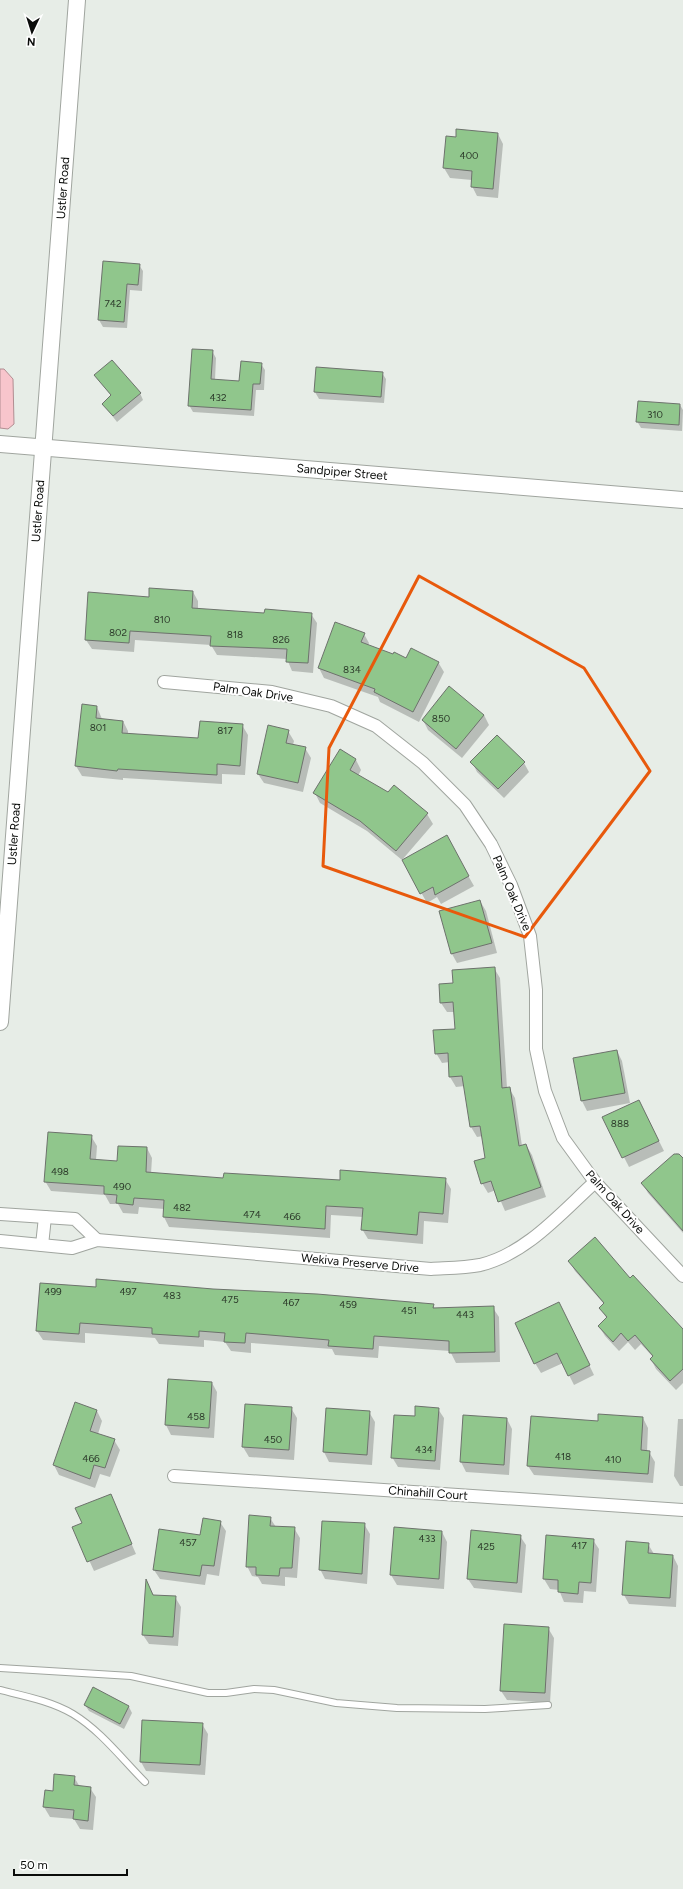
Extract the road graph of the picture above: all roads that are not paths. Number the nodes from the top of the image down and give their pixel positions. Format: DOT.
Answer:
graph roads {
  1 [pos="77,0"];
  2 [pos="0,444"];
  3 [pos="42,447"];
  4 [pos="683,500"];
  5 [pos="164,682"];
  6 [pos="0,1022"];
  7 [pos="595,1182"];
  8 [pos="0,1214"];
  9 [pos="45,1217"];
  10 [pos="97,1240"];
  11 [pos="0,1241"];
  12 [pos="42,1245"];
  13 [pos="683,1276"];
  14 [pos="174,1476"];
  15 [pos="683,1510"];
  16 [pos="0,1668"];
  17 [pos="0,1690"];
  18 [pos="548,1705"];
  19 [pos="145,1782"];
  1 -- 3 [label="street, Ustler Road"];
  2 -- 3 [label="street, Sandpiper Street"];
  3 -- 4 [label="street, Sandpiper Street"];
  3 -- 6 [label="street, Ustler Road"];
  5 -- 7 [label="street, Palm Oak Drive"];
  7 -- 10 [label="street, Wekiva Preserve Drive"];
  7 -- 13 [label="street, Palm Oak Drive"];
  8 -- 9 [label="street"];
  9 -- 10 [label="street"];
  9 -- 12 [label="street"];
  10 -- 12 [label="street, Wekiva Preserve Drive"];
  11 -- 12 [label="street, Wekiva Preserve Drive"];
  14 -- 15 [label="street, Chinahill Court"];
  16 -- 18 [label="lane"];
  17 -- 19 [label="lane"];
}
